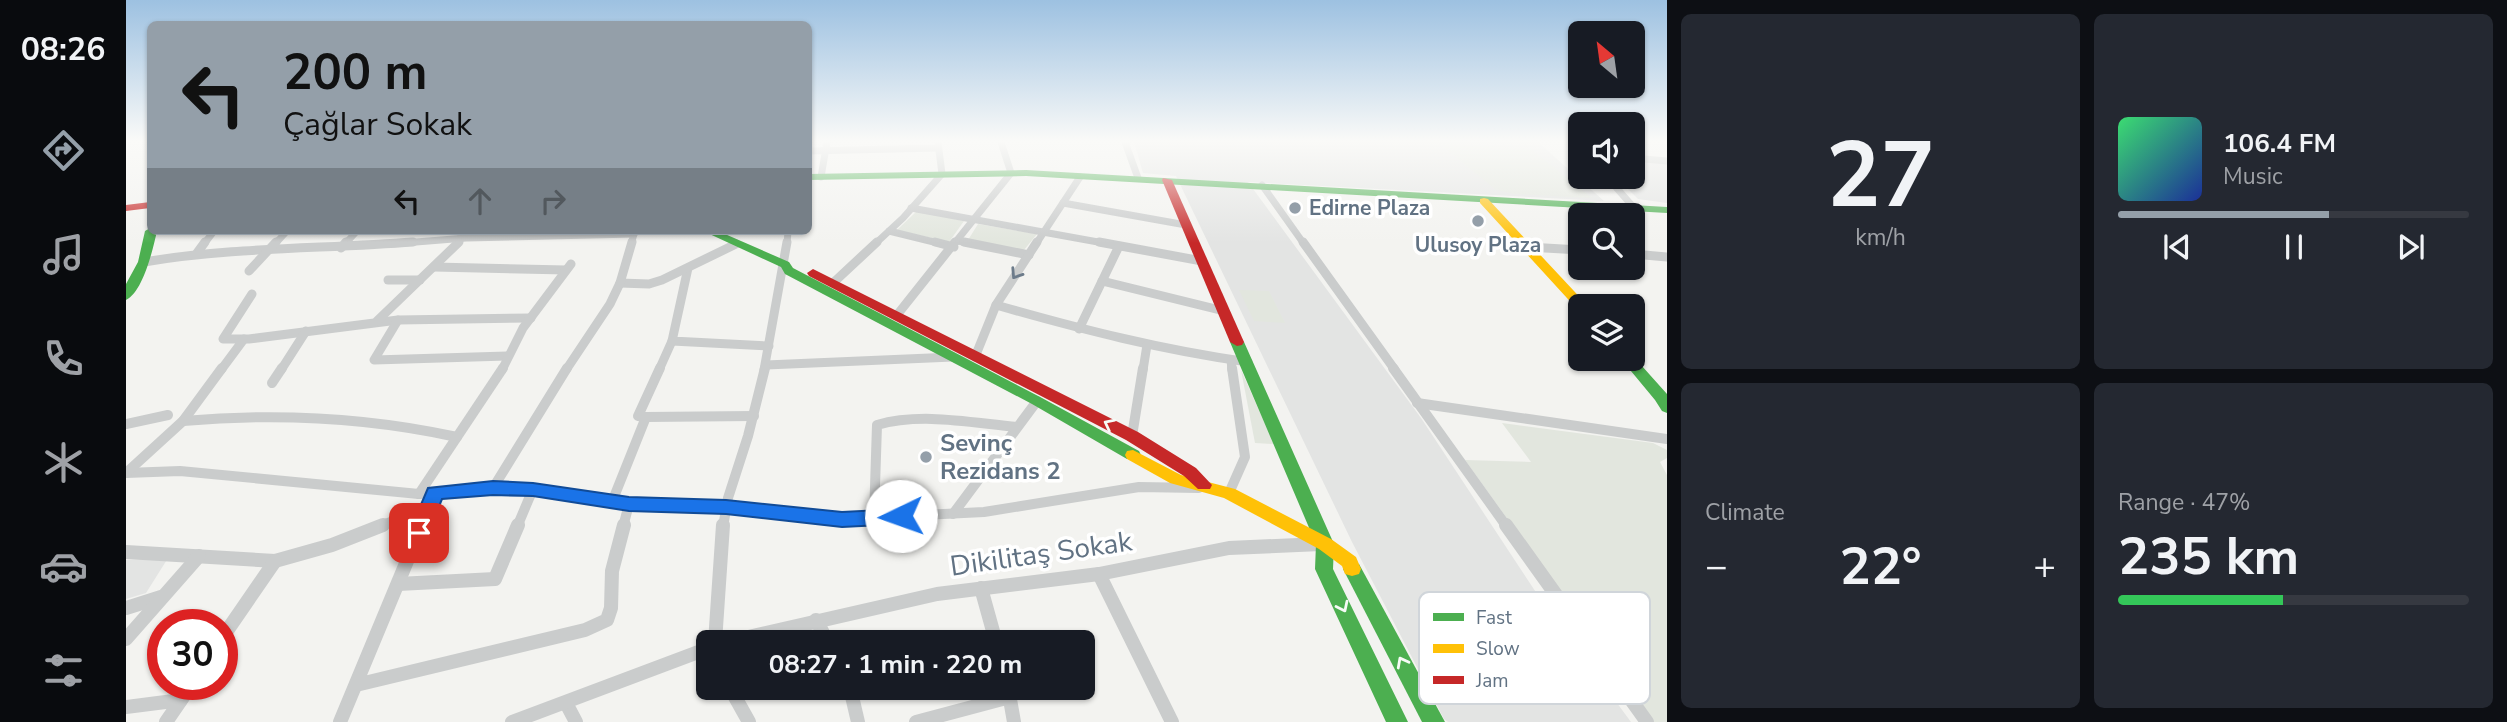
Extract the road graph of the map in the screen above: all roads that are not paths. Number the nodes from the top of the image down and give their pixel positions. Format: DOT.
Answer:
graph roads {
  1 [pos="870,176"];
  2 [pos="940,176"];
  3 [pos="1009,176"];
  4 [pos="1057,176"];
  5 [pos="815,177"];
  6 [pos="1080,177"];
  7 [pos="1138,178"];
  8 [pos="1167,180"];
  9 [pos="1262,185"];
  10 [pos="1618,189"];
  11 [pos="1484,201"];
  12 [pos="1063,203"];
  13 [pos="1630,203"];
  14 [pos="147,205"];
  15 [pos="1568,205"];
  16 [pos="126,208"];
  17 [pos="911,208"];
  18 [pos="1645,209"];
  19 [pos="1667,210"];
  20 [pos="974,220"];
  21 [pos="1186,225"];
  22 [pos="889,231"];
  23 [pos="1043,232"];
  24 [pos="150,235"];
  25 [pos="211,235"];
  26 [pos="283,235"];
  27 [pos="353,235"];
  28 [pos="432,235"];
  29 [pos="565,235"];
  30 [pos="634,235"];
  31 [pos="717,235"];
  32 [pos="788,235"];
  33 [pos="460,238"];
  34 [pos="425,241"];
  35 [pos="736,244"];
  36 [pos="956,244"];
  37 [pos="1119,246"];
  38 [pos="1528,247"];
  39 [pos="341,248"];
  40 [pos="1568,249"];
  41 [pos="266,252"];
  42 [pos="197,253"];
  43 [pos="1029,255"];
  44 [pos="1645,255"];
  45 [pos="1667,257"];
  46 [pos="1202,261"];
  47 [pos="144,262"];
  48 [pos="785,265"];
  49 [pos="435,267"];
  50 [pos="688,268"];
  51 [pos="249,271"];
  52 [pos="388,280"];
  53 [pos="420,280"];
  54 [pos="1102,281"];
  55 [pos="833,283"];
  56 [pos="620,284"];
  57 [pos="252,294"];
  58 [pos="1572,294"];
  59 [pos="126,296"];
  60 [pos="996,305"];
  61 [pos="1224,311"];
  62 [pos="897,315"];
  63 [pos="531,318"];
  64 [pos="398,320"];
  65 [pos="377,322"];
  66 [pos="1079,328"];
  67 [pos="306,331"];
  68 [pos="244,339"];
  69 [pos="672,341"];
  70 [pos="1146,345"];
  71 [pos="769,346"];
  72 [pos="507,356"];
  73 [pos="975,357"];
  74 [pos="953,358"];
  75 [pos="1231,360"];
  76 [pos="1248,362"];
  77 [pos="766,365"];
  78 [pos="1638,371"];
  79 [pos="272,383"];
  80 [pos="1037,401"];
  81 [pos="1417,403"];
  82 [pos="1667,408"];
  83 [pos="168,415"];
  84 [pos="754,416"];
  85 [pos="646,417"];
  86 [pos="183,421"];
  87 [pos="126,424"];
  88 [pos="1017,428"];
  89 [pos="1132,436"];
  90 [pos="457,437"];
  91 [pos="1667,439"];
  92 [pos="126,473"];
  93 [pos="493,488"];
  94 [pos="1207,488"];
  95 [pos="533,489"];
  96 [pos="435,493"];
  97 [pos="1229,493"];
  98 [pos="419,494"];
  99 [pos="612,502"];
  100 [pos="629,504"];
  101 [pos="429,507"];
  102 [pos="726,507"];
  103 [pos="953,514"];
  104 [pos="874,518"];
  105 [pos="1325,544"];
  106 [pos="126,552"];
  107 [pos="199,556"];
  108 [pos="275,561"];
  109 [pos="1099,574"];
  110 [pos="398,584"];
  111 [pos="981,587"];
  112 [pos="1553,592"];
  113 [pos="161,597"];
  114 [pos="126,608"];
  115 [pos="238,615"];
  116 [pos="816,620"];
  117 [pos="715,630"];
  118 [pos="776,630"];
  119 [pos="821,630"];
  120 [pos="993,630"];
  121 [pos="126,639"];
  122 [pos="696,653"];
  123 [pos="356,685"];
  124 [pos="1419,694"];
  125 [pos="181,700"];
  126 [pos="737,700"];
  127 [pos="853,700"];
  128 [pos="984,700"];
  129 [pos="1010,700"];
  130 [pos="566,702"];
  131 [pos="1424,704"];
  132 [pos="1634,704"];
  133 [pos="126,707"];
  134 [pos="166,722"];
  135 [pos="340,722"];
  136 [pos="512,722"];
  137 [pos="576,722"];
  138 [pos="749,722"];
  139 [pos="858,722"];
  140 [pos="916,722"];
  141 [pos="1014,722"];
  142 [pos="1172,722"];
  143 [pos="1397,722"];
  144 [pos="1434,722"];
  145 [pos="1647,722"];
  1 -- 5 [label="street"];
  2 -- 17 [label="street"];
  3 -- 20 [label="street"];
  4 -- 6 [label="street"];
  6 -- 7 [label="street"];
  6 -- 12 [label="street"];
  7 -- 8 [label="street"];
  8 -- 9 [label="street"];
  8 -- 21 [label="street"];
  9 -- 11 [label="street"];
  9 -- 81 [label="street"];
  10 -- 13 [label="street"];
  11 -- 15 [label="street"];
  11 -- 38 [label="street"];
  12 -- 21 [label="street"];
  12 -- 23 [label="street"];
  14 -- 16 [label="street"];
  17 -- 20 [label="street"];
  17 -- 22 [label="street"];
  18 -- 19 [label="street"];
  20 -- 23 [label="street"];
  20 -- 36 [label="street"];
  21 -- 46 [label="street"];
  22 -- 36 [label="street"];
  22 -- 55 [label="street"];
  23 -- 37 [label="street"];
  23 -- 43 [label="street"];
  24 -- 47 [label="street"];
  25 -- 42 [label="street"];
  26 -- 41 [label="street"];
  27 -- 39 [label="street"];
  28 -- 34 [label="street"];
  29 -- 33 [label="street"];
  30 -- 56 [label="street"];
  31 -- 35 [label="street"];
  32 -- 48 [label="street"];
  33 -- 34 [label="street"];
  33 -- 49 [label="street"];
  34 -- 39 [label="street"];
  35 -- 48 [label="street"];
  35 -- 50 [label="street"];
  36 -- 43 [label="street"];
  36 -- 62 [label="street"];
  37 -- 46 [label="street"];
  37 -- 54 [label="street"];
  38 -- 40 [label="street"];
  38 -- 58 [label="street"];
  39 -- 41 [label="street"];
  41 -- 42 [label="street"];
  41 -- 51 [label="street"];
  42 -- 47 [label="street"];
  43 -- 60 [label="street, one-way"];
  44 -- 45 [label="street"];
  46 -- 61 [label="street"];
  47 -- 59 [label="street"];
  48 -- 55 [label="street"];
  48 -- 71 [label="street"];
  48 -- 74 [label="street"];
  49 -- 53 [label="street"];
  49 -- 63 [label="street"];
  50 -- 56 [label="street"];
  50 -- 69 [label="street"];
  52 -- 53 [label="street"];
  53 -- 65 [label="street"];
  54 -- 61 [label="street"];
  54 -- 66 [label="street"];
  55 -- 62 [label="street"];
  56 -- 93 [label="street"];
  57 -- 68 [label="street"];
  60 -- 66 [label="street"];
  60 -- 73 [label="street"];
  61 -- 76 [label="street"];
  62 -- 73 [label="street"];
  63 -- 64 [label="street"];
  63 -- 72 [label="street"];
  64 -- 65 [label="street"];
  64 -- 72 [label="street"];
  65 -- 67 [label="street"];
  66 -- 70 [label="street"];
  67 -- 68 [label="street"];
  67 -- 79 [label="street"];
  68 -- 86 [label="street"];
  69 -- 71 [label="street"];
  69 -- 85 [label="street"];
  70 -- 75 [label="street"];
  70 -- 89 [label="street"];
  71 -- 77 [label="street"];
  72 -- 90 [label="street"];
  89 -- 73 [label="street, one-way"];
  74 -- 77 [label="street"];
  74 -- 80 [label="street"];
  75 -- 76 [label="street"];
  75 -- 97 [label="street"];
  76 -- 105 [label="street"];
  77 -- 84 [label="street"];
  78 -- 82 [label="street"];
  80 -- 88 [label="street"];
  80 -- 94 [label="street"];
  81 -- 91 [label="street"];
  81 -- 112 [label="street"];
  83 -- 87 [label="street"];
  84 -- 85 [label="street"];
  84 -- 102 [label="street"];
  85 -- 99 [label="street"];
  86 -- 90 [label="street"];
  86 -- 92 [label="street"];
  88 -- 103 [label="street"];
  88 -- 104 [label="street"];
  89 -- 94 [label="street"];
  90 -- 98 [label="street"];
  92 -- 98 [label="street"];
  93 -- 95 [label="street"];
  93 -- 96 [label="street"];
  94 -- 97 [label="street"];
  94 -- 103 [label="street"];
  95 -- 99 [label="street"];
  95 -- 110 [label="street"];
  96 -- 98 [label="street"];
  96 -- 101 [label="street"];
  97 -- 105 [label="street"];
  99 -- 100 [label="street"];
  100 -- 102 [label="street"];
  100 -- 123 [label="street"];
  101 -- 108 [label="street"];
  101 -- 110 [label="street"];
  102 -- 104 [label="street"];
  102 -- 117 [label="street"];
  103 -- 104 [label="street"];
  105 -- 109 [label="street, Dikilitaş Sokak"];
  124 -- 105 [label="street, one-way"];
  105 -- 143 [label="street, one-way"];
  106 -- 107 [label="street"];
  107 -- 108 [label="street"];
  107 -- 113 [label="street"];
  108 -- 115 [label="street"];
  109 -- 111 [label="street, Dikilitaş Sokak"];
  109 -- 142 [label="street"];
  110 -- 123 [label="street"];
  111 -- 116 [label="street, Dikilitaş Sokak"];
  111 -- 120 [label="street"];
  113 -- 114 [label="street"];
  113 -- 121 [label="street"];
  116 -- 118 [label="street, Dikilitaş Sokak"];
  116 -- 119 [label="street"];
  122 -- 130 [label="street"];
  123 -- 135 [label="street"];
  125 -- 133 [label="street"];
  125 -- 134 [label="street"];
  126 -- 138 [label="street"];
  127 -- 139 [label="street"];
  128 -- 140 [label="street"];
  129 -- 141 [label="street"];
  130 -- 136 [label="street"];
  130 -- 137 [label="street"];
  144 -- 131 [label="street, one-way"];
  132 -- 145 [label="street"];
}
